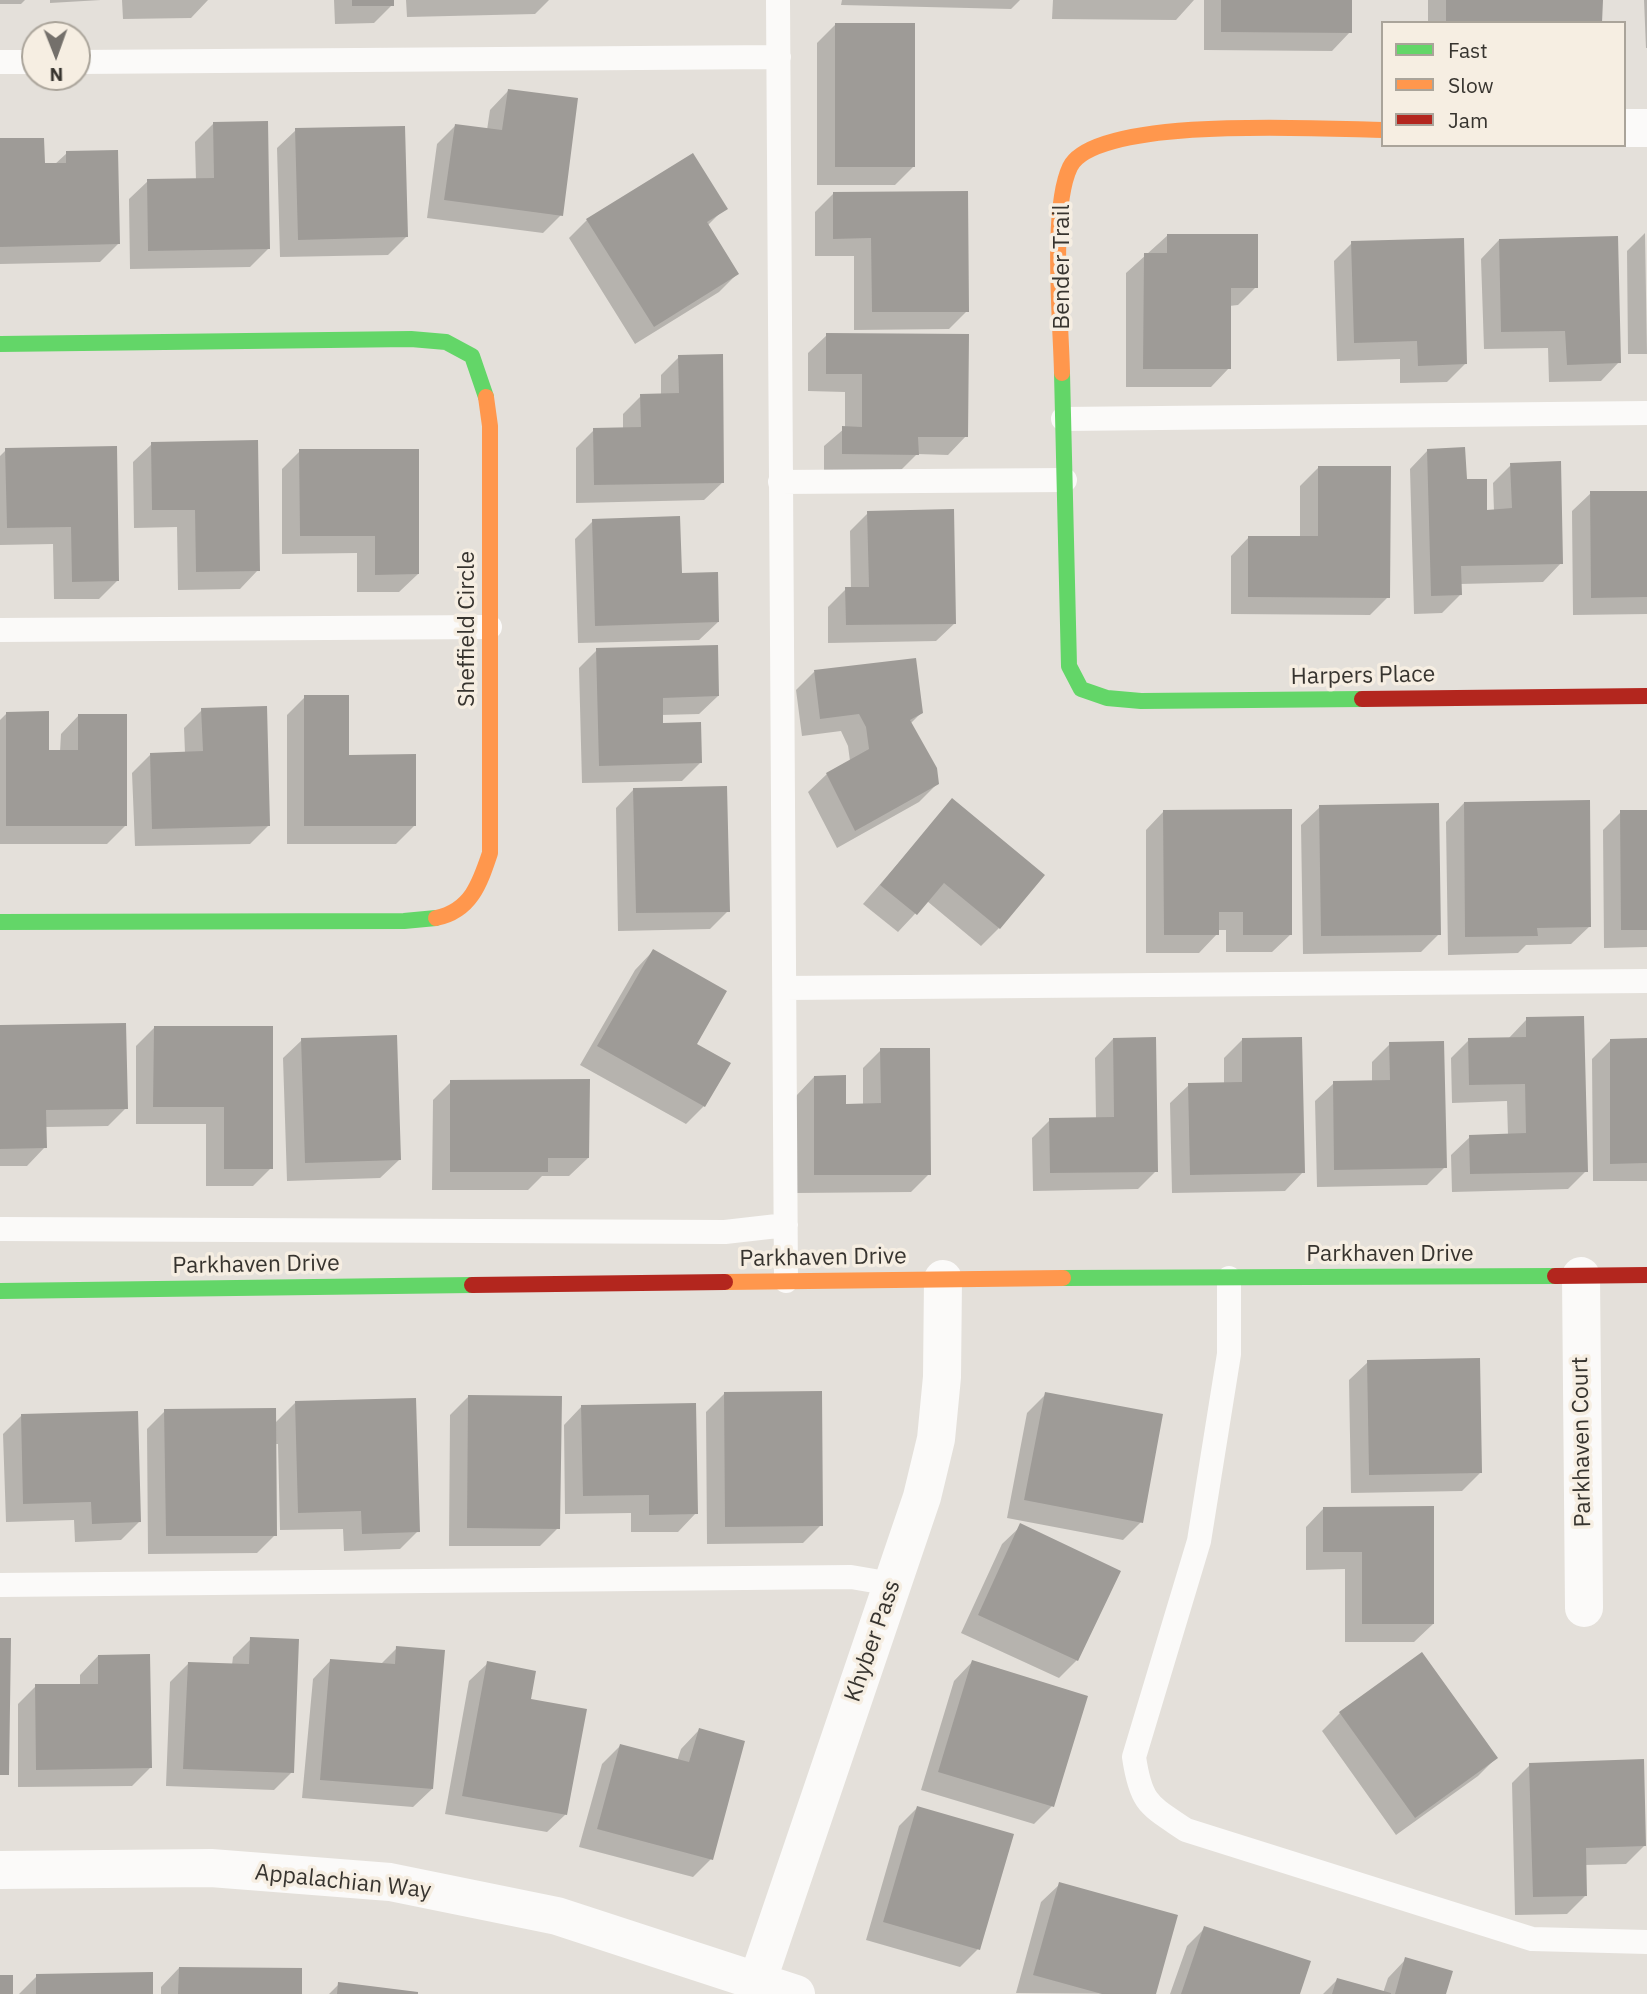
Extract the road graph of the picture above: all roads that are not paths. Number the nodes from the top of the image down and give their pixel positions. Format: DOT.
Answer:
graph roads {
  1 [pos="778,0"];
  2 [pos="779,57"];
  3 [pos="0,62"];
  4 [pos="21,62"];
  5 [pos="91,62"];
  6 [pos="1626,128"];
  7 [pos="1647,128"];
  8 [pos="1381,130"];
  9 [pos="0,345"];
  10 [pos="1647,413"];
  11 [pos="1063,419"];
  12 [pos="1065,480"];
  13 [pos="780,482"];
  14 [pos="490,627"];
  15 [pos="0,630"];
  16 [pos="1081,689"];
  17 [pos="1647,696"];
  18 [pos="0,922"];
  19 [pos="1647,981"];
  20 [pos="785,988"];
  21 [pos="786,1225"];
  22 [pos="0,1228"];
  23 [pos="1647,1275"];
  24 [pos="1581,1276"];
  25 [pos="1228,1278"];
  26 [pos="943,1279"];
  27 [pos="786,1281"];
  28 [pos="0,1291"];
  29 [pos="892,1584"];
  30 [pos="0,1585"];
  31 [pos="1584,1608"];
  32 [pos="0,1870"];
  33 [pos="1647,1942"];
  34 [pos="755,1987"];
  35 [pos="796,1994"];
  1 -- 2 [label="lane"];
  2 -- 5 [label="lane"];
  2 -- 13 [label="lane"];
  3 -- 4 [label="lane"];
  6 -- 7 [label="street"];
  8 -- 11 [label="street, Bender Trail"];
  9 -- 14 [label="street, Sheffield Circle"];
  10 -- 11 [label="lane"];
  11 -- 12 [label="street, Bender Trail"];
  12 -- 13 [label="lane"];
  12 -- 16 [label="street, Bender Trail"];
  13 -- 20 [label="lane"];
  14 -- 15 [label="lane"];
  14 -- 18 [label="street, Sheffield Circle"];
  16 -- 17 [label="street, Harpers Place"];
  19 -- 20 [label="lane"];
  20 -- 21 [label="lane"];
  21 -- 22 [label="lane"];
  21 -- 27 [label="lane"];
  23 -- 24 [label="street, Parkhaven Drive"];
  24 -- 25 [label="street, Parkhaven Drive"];
  24 -- 31 [label="street, Parkhaven Court"];
  25 -- 26 [label="street, Parkhaven Drive"];
  25 -- 33 [label="lane"];
  26 -- 27 [label="street, Parkhaven Drive"];
  26 -- 29 [label="street, Khyber Pass"];
  27 -- 28 [label="street, Parkhaven Drive"];
  29 -- 30 [label="lane"];
  29 -- 34 [label="street, Khyber Pass"];
  32 -- 34 [label="street, Appalachian Way"];
  34 -- 35 [label="street, Appalachian Way"];
}
